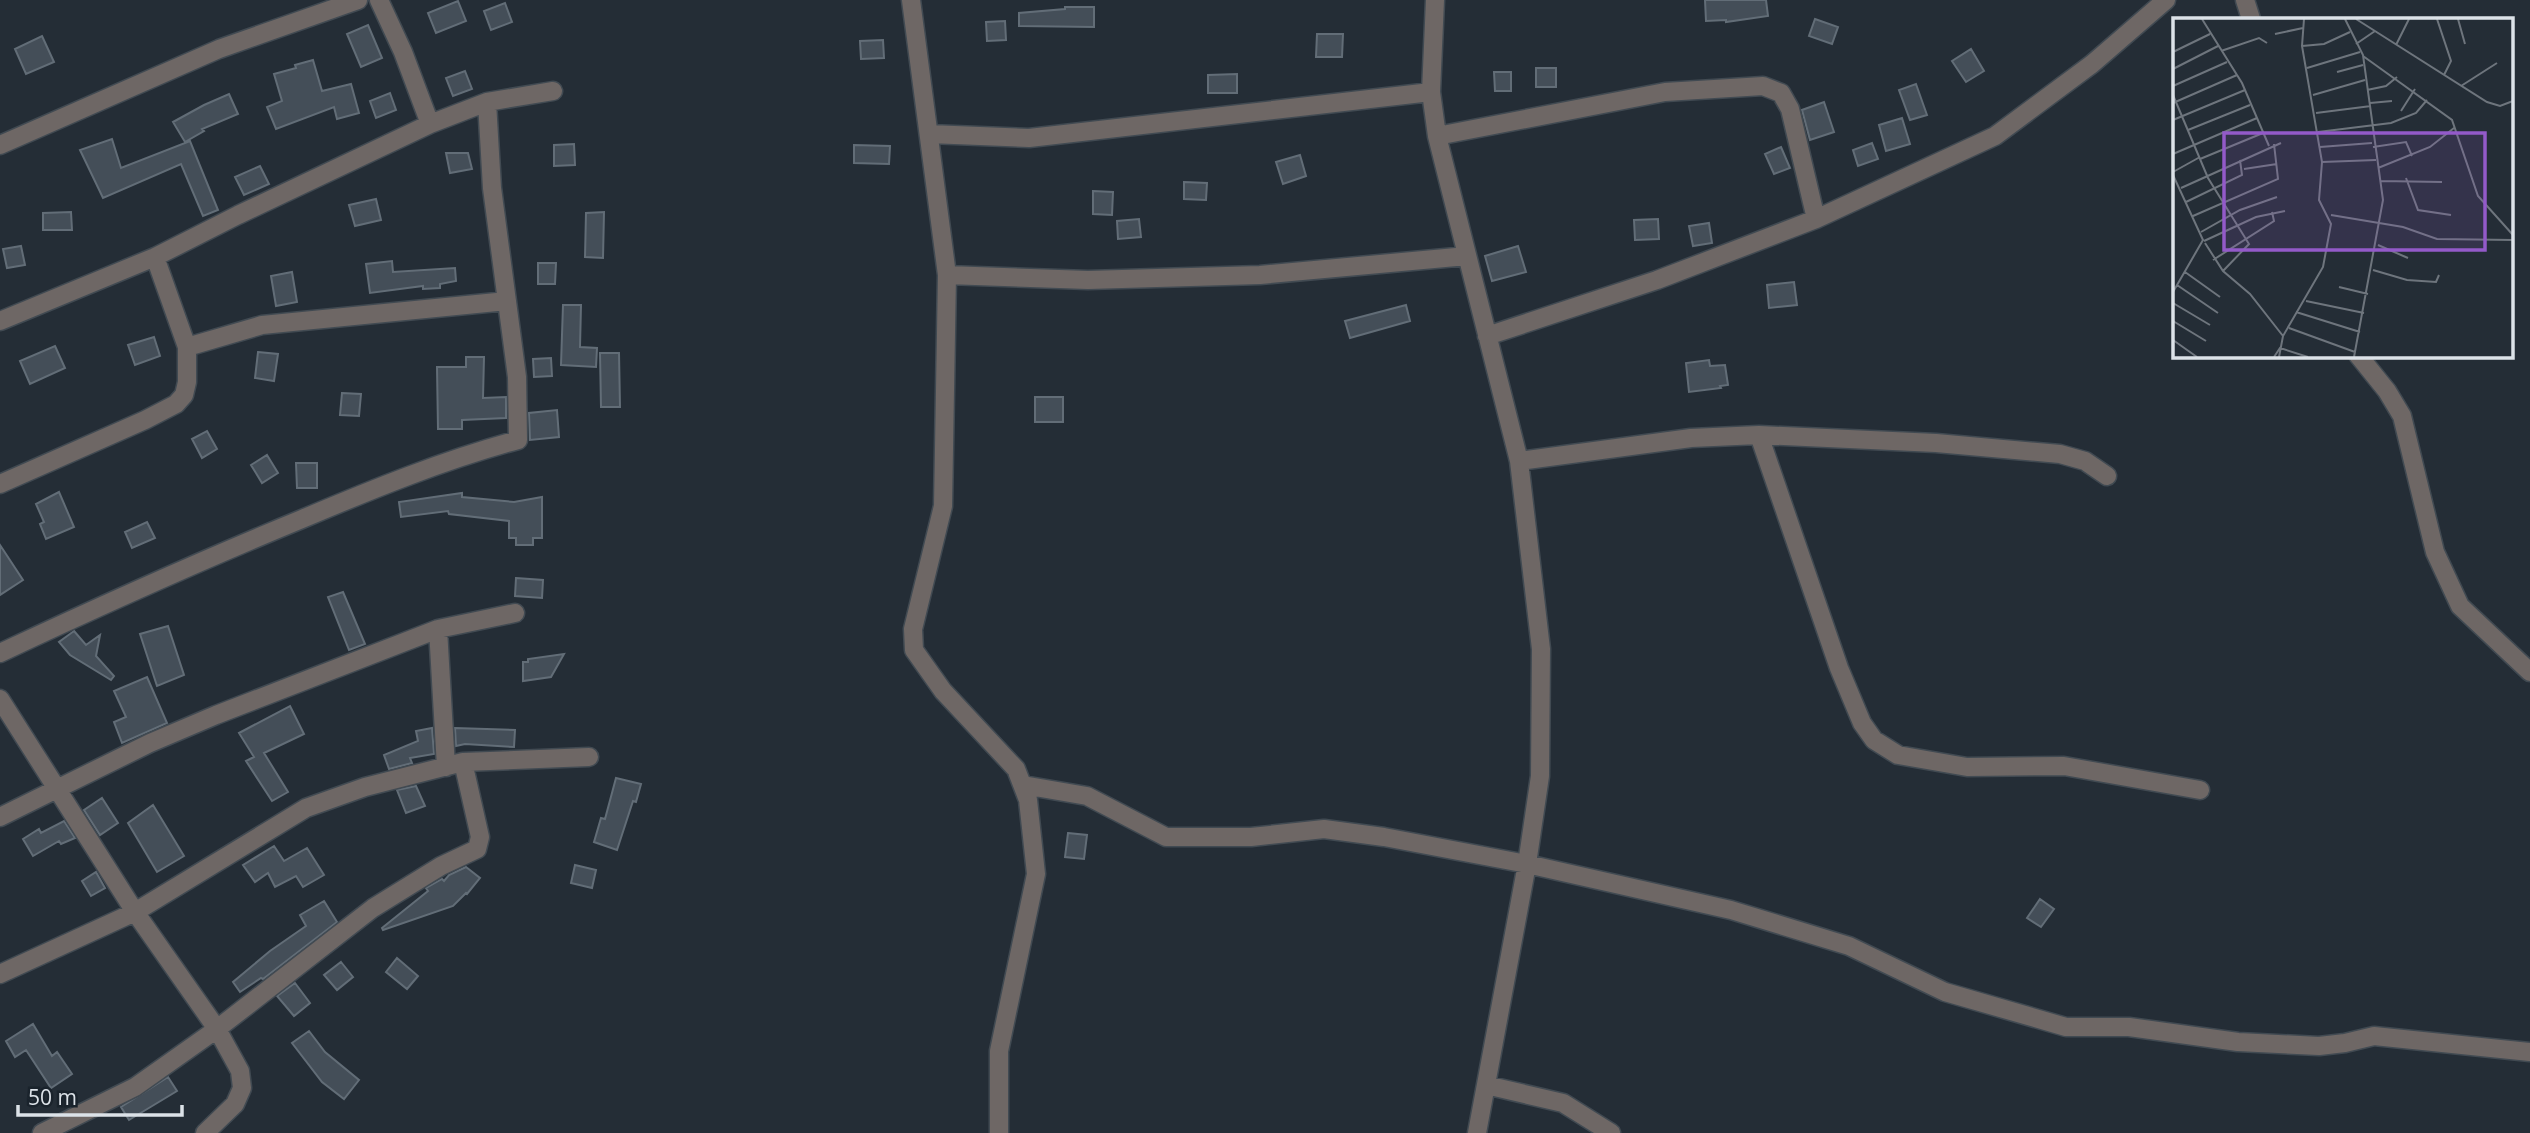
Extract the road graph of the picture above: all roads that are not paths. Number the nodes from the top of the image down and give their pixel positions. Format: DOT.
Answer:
graph roads {
  1 [pos="358,0"];
  2 [pos="379,0"];
  3 [pos="911,0"];
  4 [pos="1435,0"];
  5 [pos="2166,0"];
  6 [pos="2245,0"];
  7 [pos="2251,18"];
  8 [pos="553,90"];
  9 [pos="1431,92"];
  10 [pos="486,102"];
  11 [pos="430,124"];
  12 [pos="929,134"];
  13 [pos="1437,136"];
  14 [pos="0,145"];
  15 [pos="1815,219"];
  16 [pos="1467,256"];
  17 [pos="155,257"];
  18 [pos="947,275"];
  19 [pos="507,301"];
  20 [pos="0,321"];
  21 [pos="1487,336"];
  22 [pos="187,347"];
  23 [pos="2360,357"];
  24 [pos="1759,435"];
  25 [pos="1520,461"];
  26 [pos="2107,476"];
  27 [pos="0,484"];
  28 [pos="515,613"];
  29 [pos="438,629"];
  30 [pos="0,653"];
  31 [pos="2530,672"];
  32 [pos="0,699"];
  33 [pos="589,757"];
  34 [pos="454,765"];
  35 [pos="1023,785"];
  36 [pos="58,790"];
  37 [pos="2200,790"];
  38 [pos="0,817"];
  39 [pos="1527,864"];
  40 [pos="135,912"];
  41 [pos="0,974"];
  42 [pos="217,1029"];
  43 [pos="2530,1052"];
  44 [pos="1486,1085"];
  45 [pos="42,1133"];
  46 [pos="205,1133"];
  47 [pos="999,1133"];
  48 [pos="1477,1133"];
  49 [pos="1611,1133"];
  1 -- 14 [label="street"];
  2 -- 11 [label="street"];
  3 -- 12 [label="street"];
  4 -- 9 [label="street"];
  5 -- 15 [label="street"];
  6 -- 7 [label="street"];
  8 -- 10 [label="street"];
  9 -- 12 [label="street"];
  9 -- 13 [label="street"];
  10 -- 11 [label="street"];
  10 -- 19 [label="street"];
  11 -- 17 [label="street"];
  12 -- 18 [label="street"];
  13 -- 15 [label="street"];
  13 -- 16 [label="street"];
  15 -- 21 [label="street"];
  16 -- 18 [label="street"];
  16 -- 21 [label="street"];
  17 -- 20 [label="street"];
  17 -- 22 [label="street"];
  18 -- 35 [label="street"];
  19 -- 22 [label="street"];
  19 -- 30 [label="street"];
  21 -- 25 [label="street"];
  22 -- 27 [label="street"];
  23 -- 31 [label="street"];
  24 -- 25 [label="street"];
  24 -- 26 [label="street"];
  24 -- 37 [label="street"];
  25 -- 39 [label="street"];
  28 -- 29 [label="street"];
  29 -- 34 [label="street"];
  29 -- 36 [label="street"];
  32 -- 36 [label="street"];
  33 -- 34 [label="street"];
  34 -- 40 [label="street"];
  34 -- 42 [label="street"];
  35 -- 39 [label="street"];
  35 -- 47 [label="street"];
  36 -- 38 [label="street"];
  36 -- 40 [label="street"];
  39 -- 43 [label="street"];
  39 -- 44 [label="street"];
  40 -- 41 [label="street"];
  40 -- 42 [label="street"];
  42 -- 45 [label="street"];
  42 -- 46 [label="street"];
  44 -- 48 [label="street"];
  44 -- 49 [label="street"];
}
